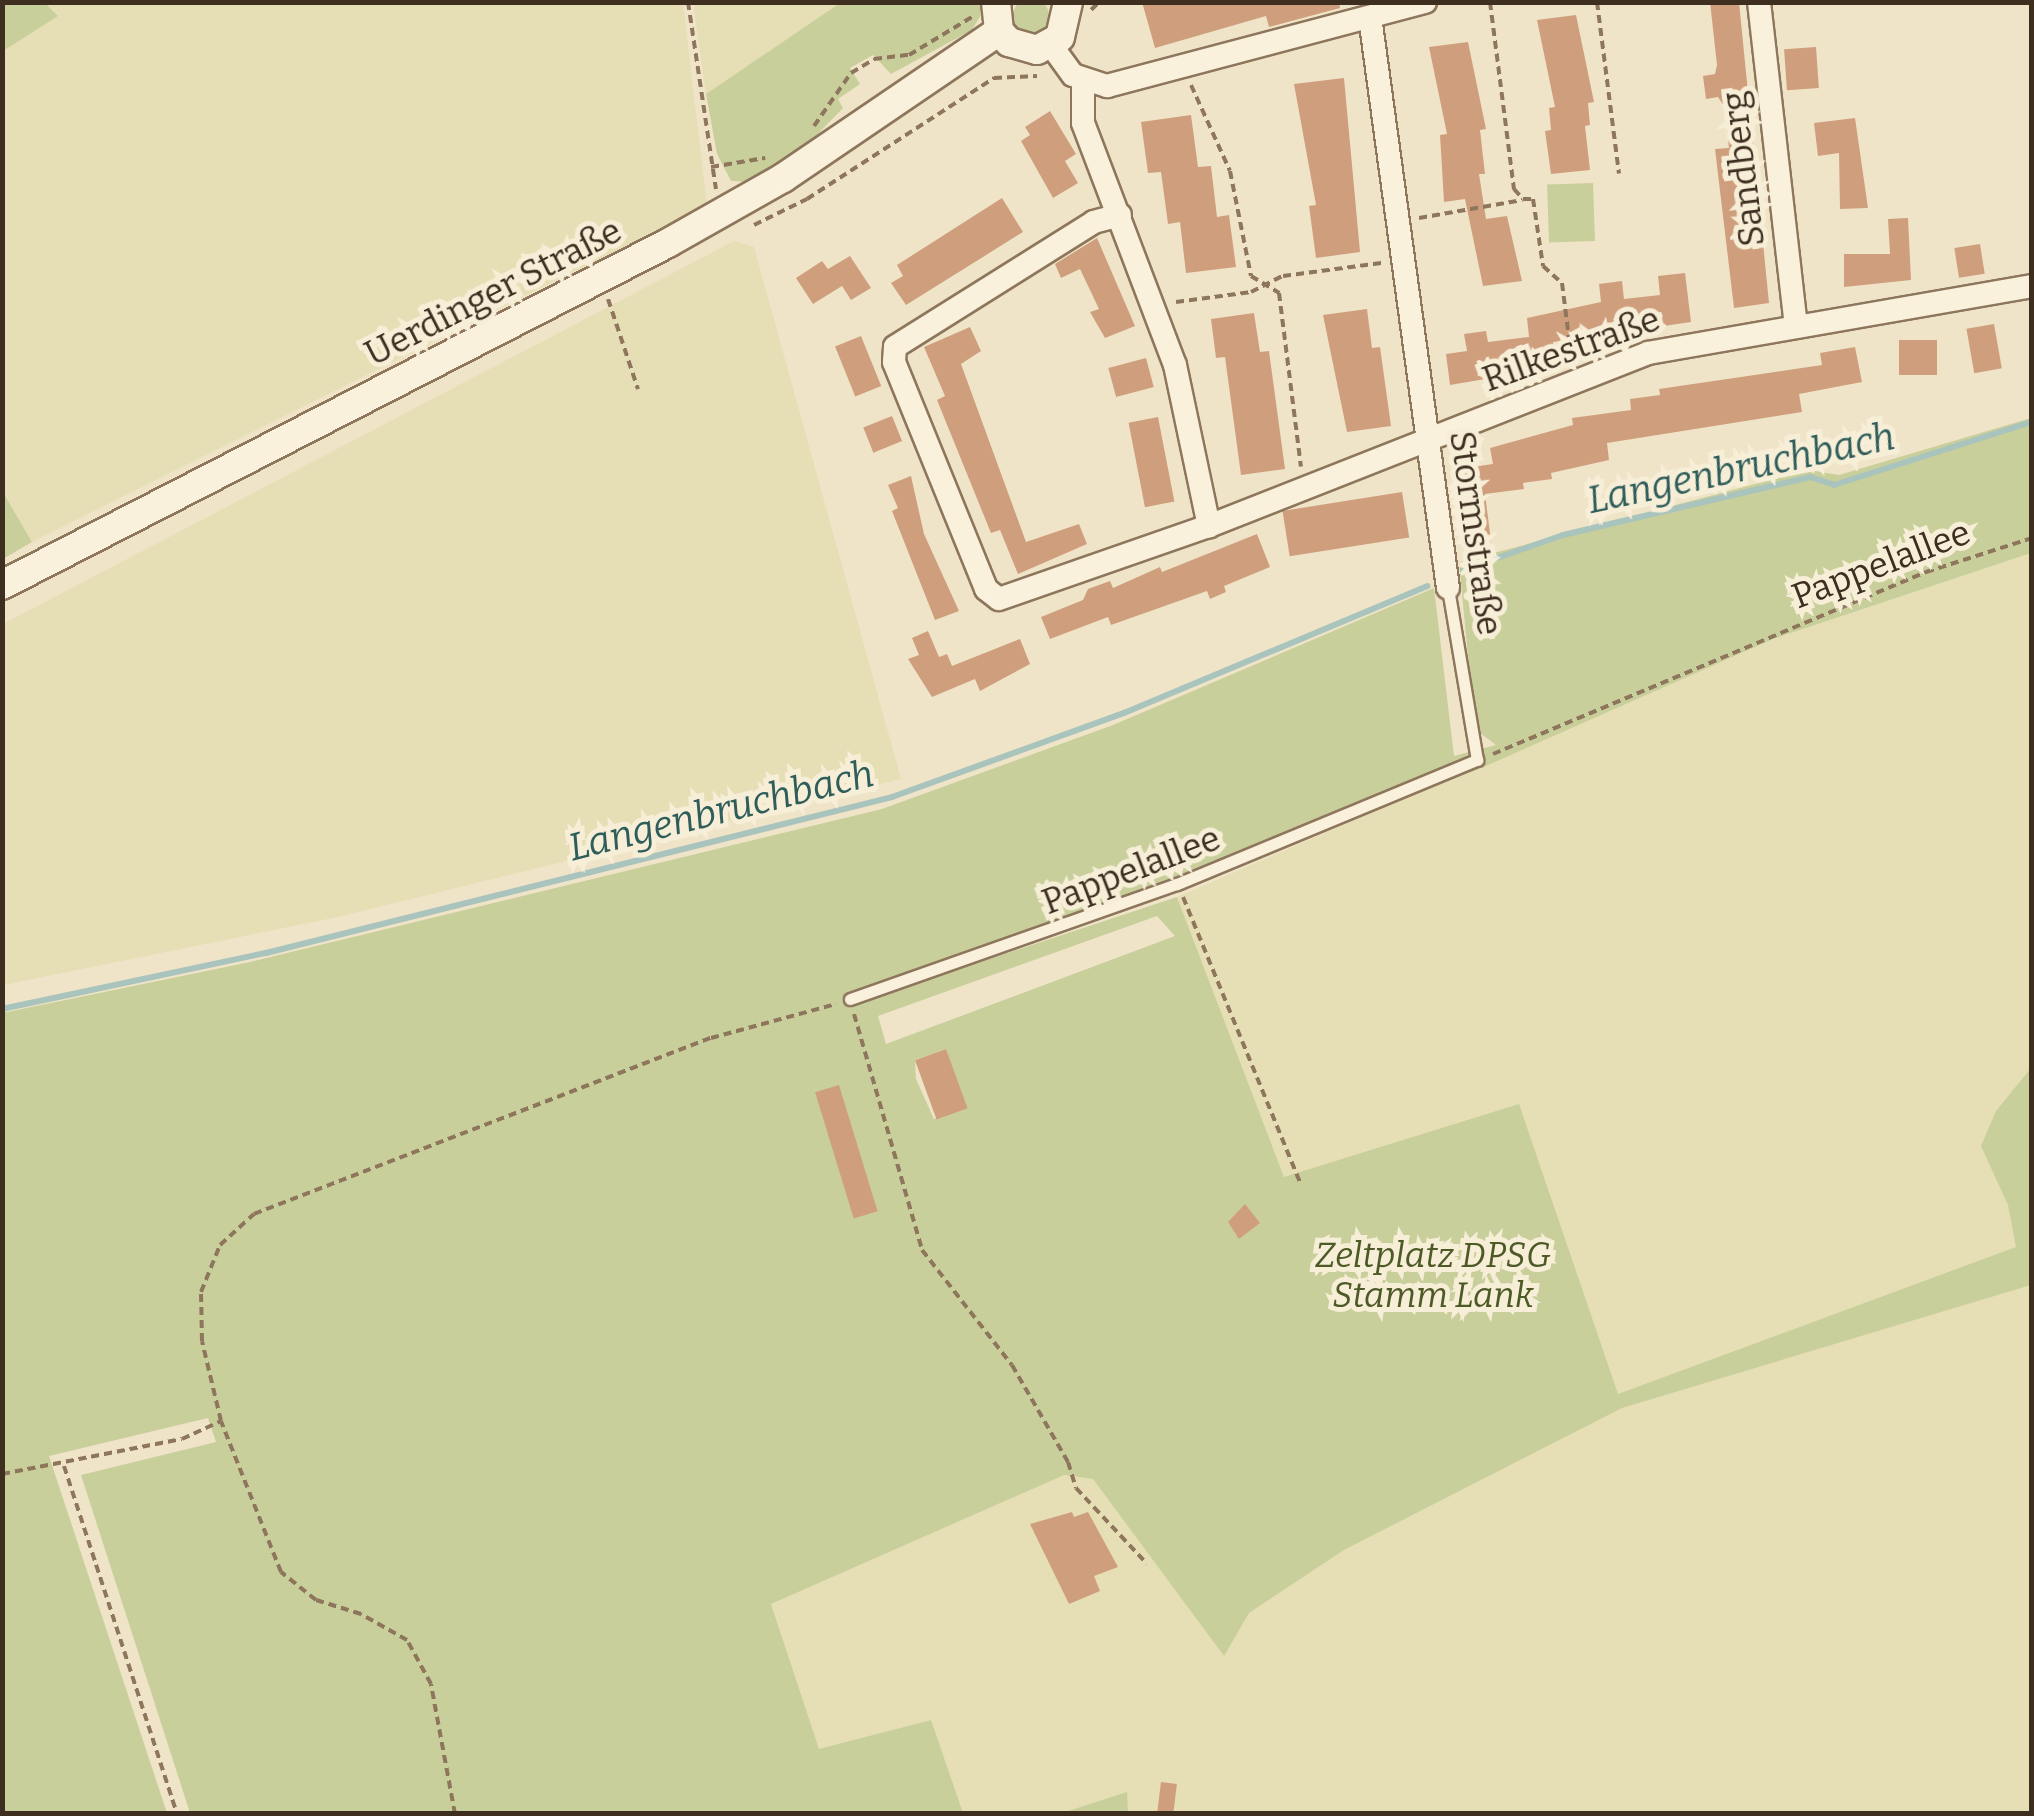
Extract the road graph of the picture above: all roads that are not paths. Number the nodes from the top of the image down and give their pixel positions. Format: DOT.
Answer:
graph roads {
  1 [pos="996,2"];
  2 [pos="1068,2"];
  3 [pos="1425,2"];
  4 [pos="1759,2"];
  5 [pos="1370,17"];
  6 [pos="999,32"];
  7 [pos="1051,45"];
  8 [pos="1083,81"];
  9 [pos="1120,216"];
  10 [pos="2032,286"];
  11 [pos="1796,328"];
  12 [pos="1427,440"];
  13 [pos="1209,526"];
  14 [pos="2,586"];
  15 [pos="1448,588"];
  16 [pos="1477,760"];
  17 [pos="850,999"];
  1 -- 6 [label="street"];
  2 -- 7 [label="street"];
  3 -- 5 [label="street"];
  4 -- 11 [label="street, Sandberg"];
  5 -- 8 [label="street"];
  5 -- 12 [label="street, Stormstraße"];
  6 -- 7 [label="street"];
  6 -- 14 [label="street, Uerdinger Straße"];
  7 -- 8 [label="street"];
  8 -- 9 [label="street"];
  9 -- 13 [label="street"];
  9 -- 13 [label="street, Rilkestraße"];
  10 -- 11 [label="street, Rilkestraße"];
  11 -- 12 [label="street, Rilkestraße"];
  12 -- 13 [label="street, Rilkestraße"];
  12 -- 15 [label="street, Stormstraße"];
  15 -- 16 [label="lane, Stormstraße"];
  16 -- 17 [label="lane, Pappelallee"];
}
